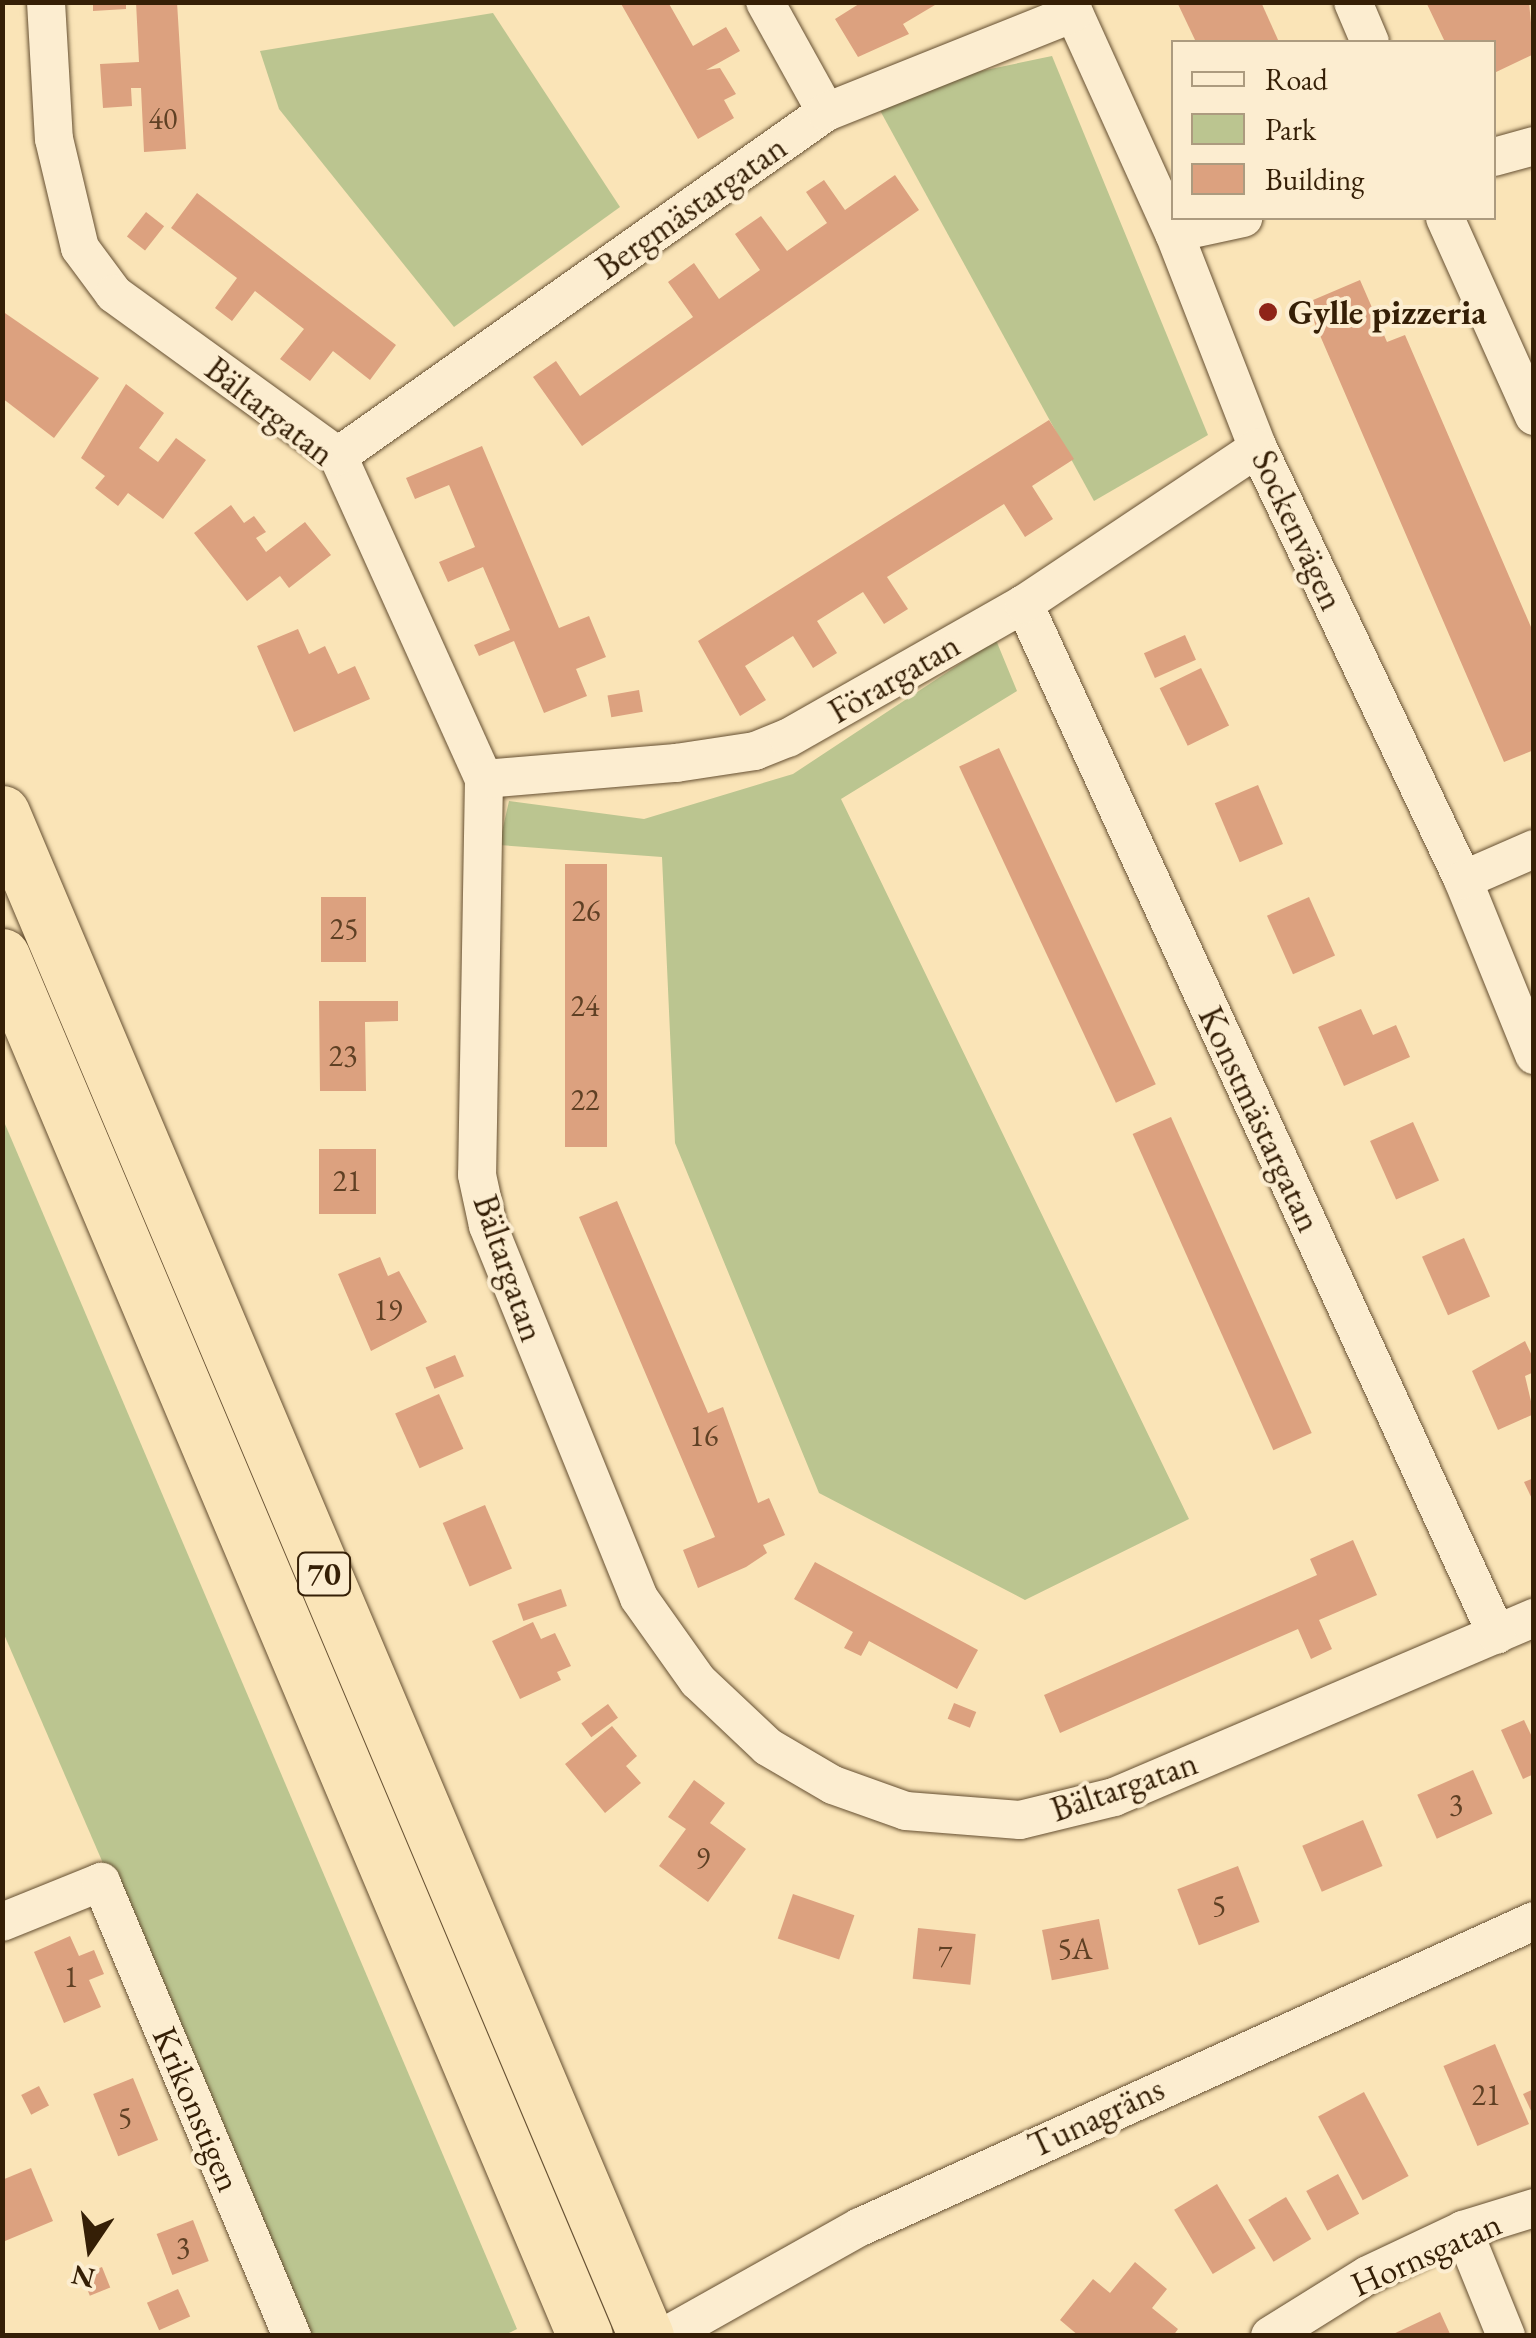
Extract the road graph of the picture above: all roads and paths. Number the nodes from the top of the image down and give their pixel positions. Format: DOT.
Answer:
graph roads {
  1 [pos="46,2"];
  2 [pos="765,2"];
  3 [pos="1353,2"];
  4 [pos="1071,8"];
  5 [pos="1369,40"];
  6 [pos="826,112"];
  7 [pos="1534,146"];
  8 [pos="1496,156"];
  9 [pos="1234,220"];
  10 [pos="1446,220"];
  11 [pos="1174,234"];
  12 [pos="1534,416"];
  13 [pos="1258,448"];
  14 [pos="338,456"];
  15 [pos="1024,604"];
  16 [pos="484,779"];
  17 [pos="2,813"];
  18 [pos="1534,848"];
  19 [pos="1464,880"];
  20 [pos="2,956"];
  21 [pos="1534,1054"];
  22 [pos="1534,1618"];
  23 [pos="1496,1635"];
  24 [pos="1534,1920"];
  25 [pos="2,1922"];
  26 [pos="1534,2208"];
  27 [pos="1463,2230"];
  28 [pos="657,2335"];
  29 [pos="292,2336"];
  30 [pos="585,2336"];
  31 [pos="1270,2336"];
  32 [pos="1506,2336"];
  1 -- 14 [label="street, Bältargatan"];
  2 -- 6 [label="street"];
  3 -- 5 [label="street"];
  4 -- 6 [label="street, Bergmästargatan"];
  4 -- 11 [label="street, Sockenvägen"];
  6 -- 14 [label="street, Bergmästargatan"];
  7 -- 8 [label="street"];
  9 -- 11 [label="street"];
  10 -- 12 [label="street"];
  11 -- 13 [label="street, Sockenvägen"];
  13 -- 15 [label="street, Förargatan"];
  13 -- 19 [label="street, Sockenvägen"];
  14 -- 16 [label="street, Bältargatan"];
  15 -- 16 [label="street, Förargatan"];
  15 -- 23 [label="street, Konstmästargatan"];
  16 -- 23 [label="street, Bältargatan"];
  17 -- 28 [label="highway, 70"];
  18 -- 19 [label="street"];
  19 -- 21 [label="street, Sockenvägen"];
  20 -- 30 [label="highway, 70"];
  22 -- 23 [label="street, Bältargatan"];
  24 -- 28 [label="street, Tunagräns"];
  25 -- 29 [label="street, Krikonstigen"];
  26 -- 27 [label="street, Hornsgatan"];
  27 -- 31 [label="street, Hornsgatan"];
  27 -- 32 [label="street"];
}
